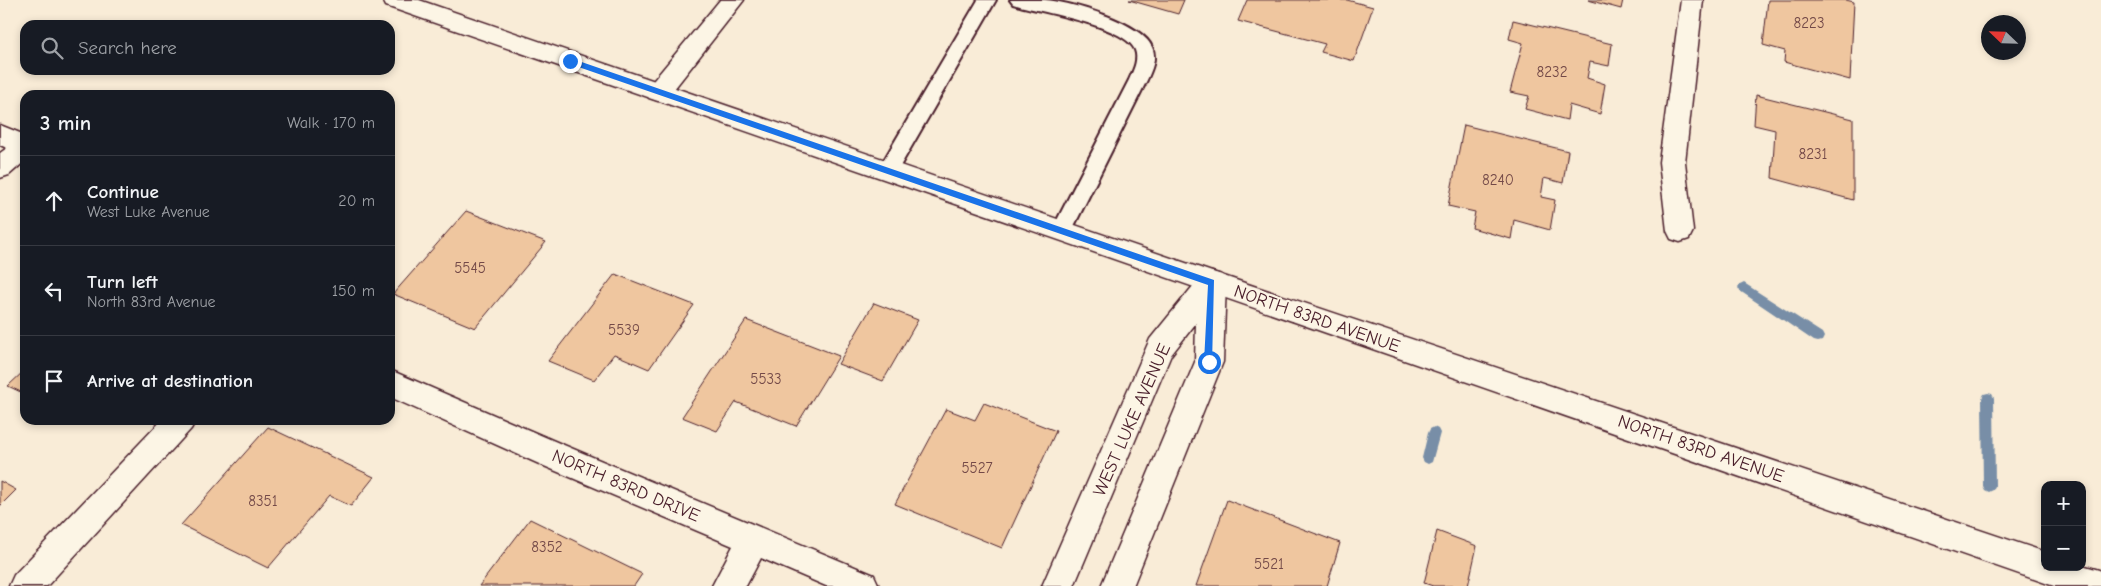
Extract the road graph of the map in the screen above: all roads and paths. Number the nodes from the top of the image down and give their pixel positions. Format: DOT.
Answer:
graph roads {
  1 [pos="394,0"];
  2 [pos="733,0"];
  3 [pos="987,0"];
  4 [pos="1019,0"];
  5 [pos="1692,0"];
  6 [pos="658,92"];
  7 [pos="0,136"];
  8 [pos="20,144"];
  9 [pos="20,150"];
  10 [pos="0,168"];
  11 [pos="888,170"];
  12 [pos="1062,230"];
  13 [pos="1680,230"];
  14 [pos="1212,283"];
  15 [pos="395,385"];
  16 [pos="176,425"];
  17 [pos="755,539"];
  18 [pos="25,586"];
  19 [pos="728,586"];
  20 [pos="863,586"];
  21 [pos="1058,586"];
  22 [pos="1117,586"];
  23 [pos="2099,586"];
  1 -- 6 [label="street, NORTH 83RD AVENUE"];
  2 -- 6 [label="street"];
  3 -- 11 [label="lane"];
  4 -- 12 [label="lane"];
  5 -- 13 [label="street"];
  6 -- 11 [label="street, NORTH 83RD AVENUE"];
  7 -- 8 [label="street"];
  9 -- 10 [label="street"];
  11 -- 12 [label="street, NORTH 83RD AVENUE"];
  12 -- 14 [label="street, NORTH 83RD AVENUE"];
  14 -- 21 [label="street, WEST LUKE AVENUE"];
  14 -- 22 [label="street"];
  14 -- 23 [label="street, NORTH 83RD AVENUE"];
  15 -- 17 [label="street, NORTH 83RD DRIVE"];
  16 -- 18 [label="street"];
  17 -- 19 [label="street"];
  17 -- 20 [label="street, NORTH 83RD DRIVE"];
}
